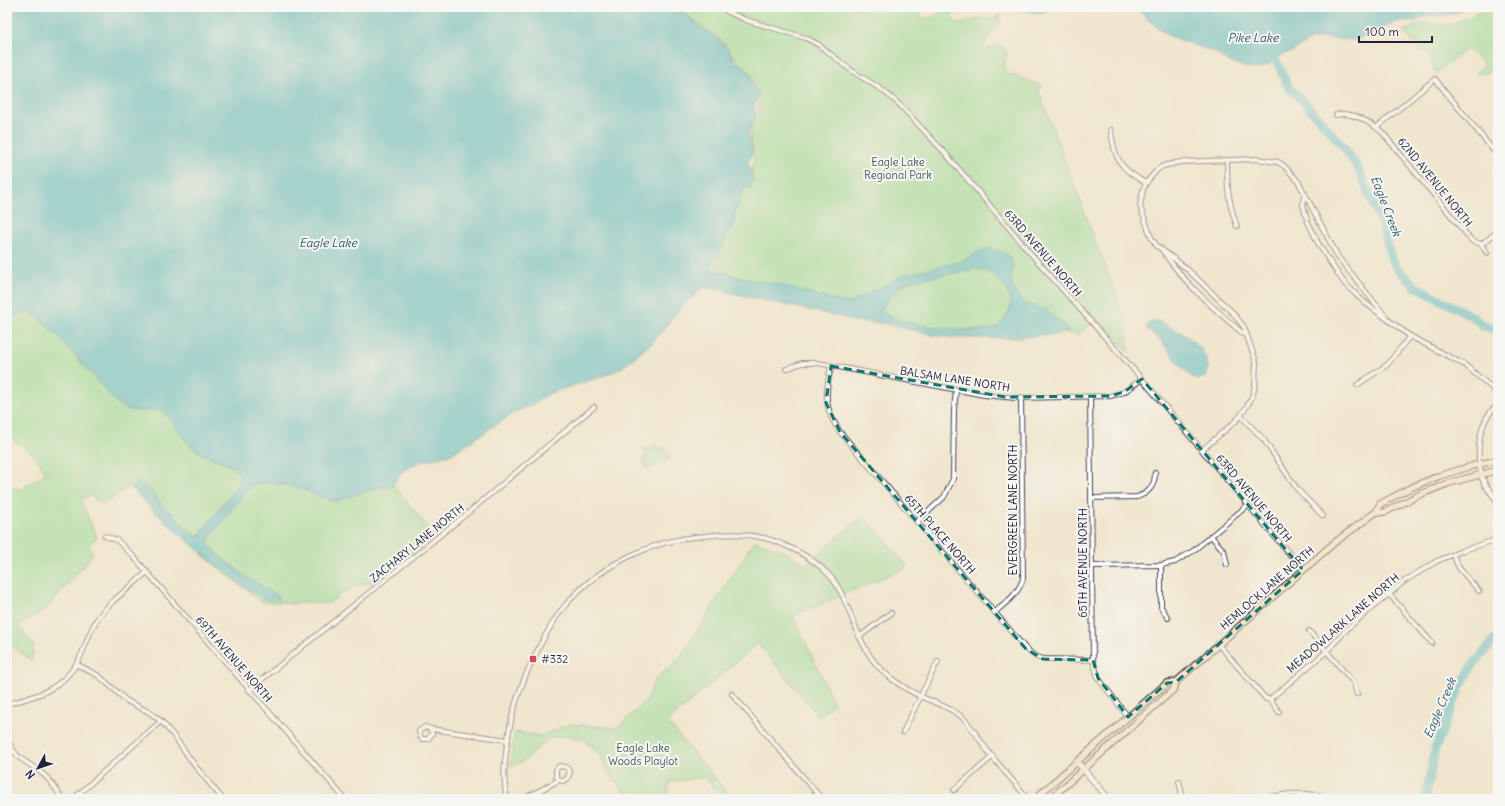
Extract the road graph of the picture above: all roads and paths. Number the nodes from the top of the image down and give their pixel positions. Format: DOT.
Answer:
graph roads {
  1 [pos="723,7"];
  2 [pos="1336,115"];
  3 [pos="1377,127"];
  4 [pos="1111,130"];
  5 [pos="1498,156"];
  6 [pos="1226,160"];
  7 [pos="1146,183"];
  8 [pos="1304,194"];
  9 [pos="1237,226"];
  10 [pos="1498,231"];
  11 [pos="1481,244"];
  12 [pos="1161,249"];
  13 [pos="1487,253"];
  14 [pos="1386,317"];
  15 [pos="1410,336"];
  16 [pos="1248,338"];
  17 [pos="831,366"];
  18 [pos="786,369"];
  19 [pos="1142,379"];
  20 [pos="1357,385"];
  21 [pos="956,390"];
  22 [pos="1498,395"];
  23 [pos="1090,397"];
  24 [pos="1021,398"];
  25 [pos="1498,404"];
  26 [pos="594,407"];
  27 [pos="1241,416"];
  28 [pos="1202,450"];
  29 [pos="1498,460"];
  30 [pos="1479,464"];
  31 [pos="1498,470"];
  32 [pos="1155,473"];
  33 [pos="1481,474"];
  34 [pos="1091,498"];
  35 [pos="1498,501"];
  36 [pos="1248,505"];
  37 [pos="1376,512"];
  38 [pos="1323,516"];
  39 [pos="917,522"];
  40 [pos="105,536"];
  41 [pos="1211,536"];
  42 [pos="1498,539"];
  43 [pos="1453,555"];
  44 [pos="1161,565"];
  45 [pos="1227,565"];
  46 [pos="1092,566"];
  47 [pos="1303,570"];
  48 [pos="147,572"];
  49 [pos="1478,591"];
  50 [pos="1390,594"];
  51 [pos="995,612"];
  52 [pos="891,613"];
  53 [pos="1168,618"];
  54 [pos="1309,630"];
  55 [pos="860,637"];
  56 [pos="1432,643"];
  57 [pos="1218,644"];
  58 [pos="1326,651"];
  59 [pos="1093,660"];
  60 [pos="938,661"];
  61 [pos="76,664"];
  62 [pos="1176,682"];
  63 [pos="248,690"];
  64 [pos="732,694"];
  65 [pos="1357,694"];
  66 [pos="921,696"];
  67 [pos="1270,699"];
  68 [pos="7,704"];
  69 [pos="1279,712"];
  70 [pos="1128,717"];
  71 [pos="161,721"];
  72 [pos="431,729"];
  73 [pos="904,732"];
  74 [pos="7,737"];
  75 [pos="508,740"];
  76 [pos="992,756"];
  77 [pos="1077,762"];
  78 [pos="1084,769"];
  79 [pos="559,780"];
  80 [pos="1179,781"];
  81 [pos="954,790"];
  82 [pos="221,797"];
  83 [pos="62,799"];
  84 [pos="73,799"];
  85 [pos="345,799"];
  86 [pos="507,799"];
  87 [pos="522,799"];
  88 [pos="822,799"];
  89 [pos="1028,799"];
  90 [pos="1038,799"];
  91 [pos="1050,799"];
  92 [pos="1109,799"];
  93 [pos="1183,799"];
  94 [pos="1260,799"];
  95 [pos="1333,799"];
  1 -- 19 [label="street, 63RD AVENUE NORTH"];
  2 -- 3 [label="street"];
  3 -- 5 [label="street"];
  3 -- 11 [label="street, 62ND AVENUE NORTH"];
  4 -- 7 [label="street"];
  6 -- 7 [label="street"];
  6 -- 8 [label="street"];
  6 -- 9 [label="street"];
  7 -- 12 [label="street"];
  8 -- 14 [label="street"];
  8 -- 14 [label="street"];
  10 -- 11 [label="street"];
  11 -- 13 [label="street"];
  12 -- 16 [label="street"];
  12 -- 16 [label="street"];
  14 -- 15 [label="street"];
  15 -- 20 [label="street"];
  15 -- 22 [label="street"];
  16 -- 27 [label="street"];
  17 -- 18 [label="street, BALSAM LANE NORTH"];
  17 -- 21 [label="street, BALSAM LANE NORTH"];
  17 -- 39 [label="street, 65TH PLACE NORTH"];
  19 -- 23 [label="street, BALSAM LANE NORTH"];
  19 -- 28 [label="street, 63RD AVENUE NORTH"];
  21 -- 24 [label="street, BALSAM LANE NORTH"];
  21 -- 39 [label="street"];
  23 -- 24 [label="street, BALSAM LANE NORTH"];
  23 -- 34 [label="street, 65TH AVENUE NORTH"];
  24 -- 51 [label="street, EVERGREEN LANE NORTH"];
  25 -- 30 [label="street"];
  26 -- 63 [label="street, ZACHARY LANE NORTH"];
  27 -- 28 [label="street"];
  27 -- 38 [label="street"];
  28 -- 36 [label="street, 63RD AVENUE NORTH"];
  29 -- 30 [label="main road, HEMLOCK LANE NORTH"];
  30 -- 33 [label="street"];
  30 -- 37 [label="main road, HEMLOCK LANE NORTH"];
  31 -- 33 [label="main road, HEMLOCK LANE NORTH"];
  32 -- 34 [label="street"];
  33 -- 35 [label="street"];
  33 -- 37 [label="main road, HEMLOCK LANE NORTH"];
  34 -- 46 [label="street, 65TH AVENUE NORTH"];
  36 -- 41 [label="street"];
  36 -- 47 [label="street, 63RD AVENUE NORTH"];
  37 -- 47 [label="main road, HEMLOCK LANE NORTH"];
  39 -- 51 [label="street, 65TH PLACE NORTH"];
  40 -- 48 [label="street, 69TH AVENUE NORTH"];
  41 -- 44 [label="street"];
  41 -- 45 [label="street"];
  42 -- 43 [label="street, MEADOWLARK LANE NORTH"];
  43 -- 49 [label="street"];
  43 -- 50 [label="street, MEADOWLARK LANE NORTH"];
  44 -- 46 [label="street"];
  44 -- 53 [label="street"];
  46 -- 59 [label="street, 65TH AVENUE NORTH"];
  47 -- 57 [label="main road, HEMLOCK LANE NORTH"];
  48 -- 61 [label="street"];
  48 -- 63 [label="street, 69TH AVENUE NORTH"];
  50 -- 56 [label="street"];
  50 -- 58 [label="street, MEADOWLARK LANE NORTH"];
  51 -- 59 [label="street, 65TH PLACE NORTH"];
  52 -- 55 [label="street"];
  54 -- 58 [label="street"];
  55 -- 66 [label="street"];
  55 -- 75 [label="street"];
  57 -- 62 [label="main road, HEMLOCK LANE NORTH"];
  57 -- 67 [label="street"];
  58 -- 65 [label="street"];
  58 -- 67 [label="street, MEADOWLARK LANE NORTH"];
  59 -- 70 [label="street, 65TH AVENUE NORTH"];
  60 -- 66 [label="street"];
  61 -- 68 [label="street"];
  61 -- 71 [label="street"];
  62 -- 70 [label="main road, HEMLOCK LANE NORTH"];
  62 -- 78 [label="main road, HEMLOCK LANE NORTH"];
  63 -- 85 [label="street, 69TH AVENUE NORTH"];
  64 -- 88 [label="street"];
  66 -- 73 [label="street"];
  66 -- 76 [label="street"];
  67 -- 69 [label="street"];
  70 -- 77 [label="main road, HEMLOCK LANE NORTH"];
  71 -- 82 [label="street"];
  71 -- 84 [label="street"];
  72 -- 75 [label="street"];
  74 -- 83 [label="street"];
  75 -- 86 [label="street"];
  76 -- 81 [label="street"];
  76 -- 89 [label="street"];
  77 -- 78 [label="street"];
  77 -- 90 [label="main road, HEMLOCK LANE NORTH"];
  78 -- 91 [label="main road, HEMLOCK LANE NORTH"];
  78 -- 92 [label="street"];
  79 -- 87 [label="street"];
  80 -- 93 [label="street"];
  94 -- 95 [label="street"];
}
